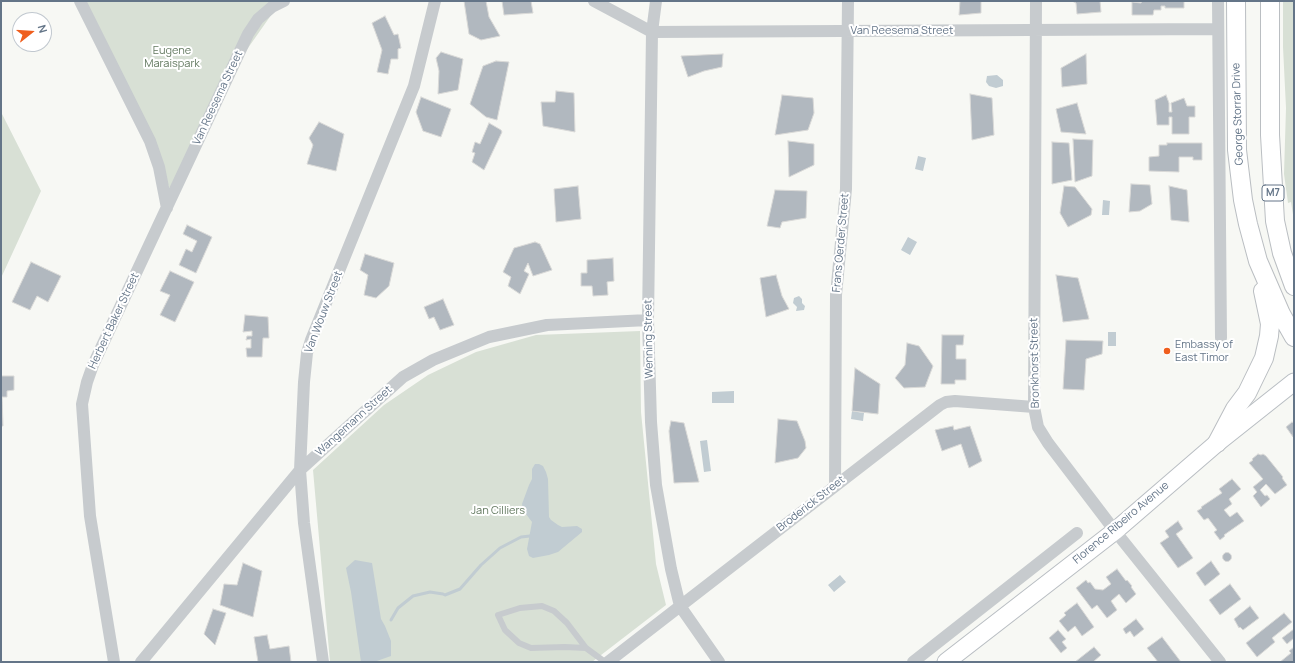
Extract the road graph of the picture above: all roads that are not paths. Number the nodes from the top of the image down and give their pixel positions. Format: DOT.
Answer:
graph roads {
  1 [pos="80,1"];
  2 [pos="284,1"];
  3 [pos="435,1"];
  4 [pos="594,1"];
  5 [pos="656,1"];
  6 [pos="848,1"];
  7 [pos="1036,1"];
  8 [pos="1218,1"];
  9 [pos="1236,1"];
  10 [pos="1270,1"];
  11 [pos="1218,29"];
  12 [pos="1036,30"];
  13 [pos="848,31"];
  14 [pos="652,32"];
  15 [pos="167,208"];
  16 [pos="1258,261"];
  17 [pos="1294,286"];
  18 [pos="648,320"];
  19 [pos="1294,336"];
  20 [pos="1221,338"];
  21 [pos="1294,382"];
  22 [pos="1034,407"];
  23 [pos="1217,443"];
  24 [pos="300,470"];
  25 [pos="835,485"];
  26 [pos="1115,531"];
  27 [pos="1077,533"];
  28 [pos="680,606"];
  29 [pos="586,648"];
  30 [pos="114,662"];
  31 [pos="141,662"];
  32 [pos="323,662"];
  33 [pos="606,662"];
  34 [pos="719,662"];
  35 [pos="913,662"];
  36 [pos="946,662"];
  37 [pos="1220,662"];
  1 -- 15 [label="street"];
  2 -- 15 [label="street, Van Reesema Street"];
  3 -- 24 [label="street, Van Wouw Street"];
  4 -- 14 [label="street, Van Reesema Street"];
  5 -- 14 [label="street, Wenning Street"];
  6 -- 13 [label="street, Frans Oerder Street"];
  7 -- 12 [label="street, Bronkhorst Street"];
  8 -- 11 [label="street, George Storrar Drive"];
  9 -- 16 [label="main road, George Storrar Drive"];
  10 -- 17 [label="main road, M7"];
  11 -- 12 [label="street, Van Reesema Street"];
  11 -- 20 [label="street, George Storrar Drive"];
  12 -- 13 [label="street, Van Reesema Street"];
  12 -- 22 [label="street, Bronkhorst Street"];
  13 -- 14 [label="street, Van Reesema Street"];
  13 -- 25 [label="street, Frans Oerder Street"];
  14 -- 18 [label="street, Wenning Street"];
  15 -- 30 [label="street, Herbert Baker Street"];
  16 -- 19 [label="main road, George Storrar Drive"];
  16 -- 23 [label="main road"];
  18 -- 24 [label="street, Wangemann Street"];
  18 -- 28 [label="street, Wenning Street"];
  21 -- 23 [label="main road, Florence Ribeiro Avenue"];
  22 -- 25 [label="street, Broderick Street"];
  22 -- 26 [label="street, Bronkhorst Street"];
  23 -- 26 [label="main road, Florence Ribeiro Avenue"];
  24 -- 31 [label="street, Wangemann Street"];
  24 -- 32 [label="street, Van Wouw Street"];
  25 -- 28 [label="street, Broderick Street"];
  26 -- 36 [label="main road, Florence Ribeiro Avenue"];
  26 -- 37 [label="street, Bronkhorst Street"];
  27 -- 35 [label="street"];
  28 -- 33 [label="street, Broderick Street"];
  28 -- 34 [label="street, Wenning Street"];
  29 -- 29 [label="lane"];
  29 -- 33 [label="lane"];
}
